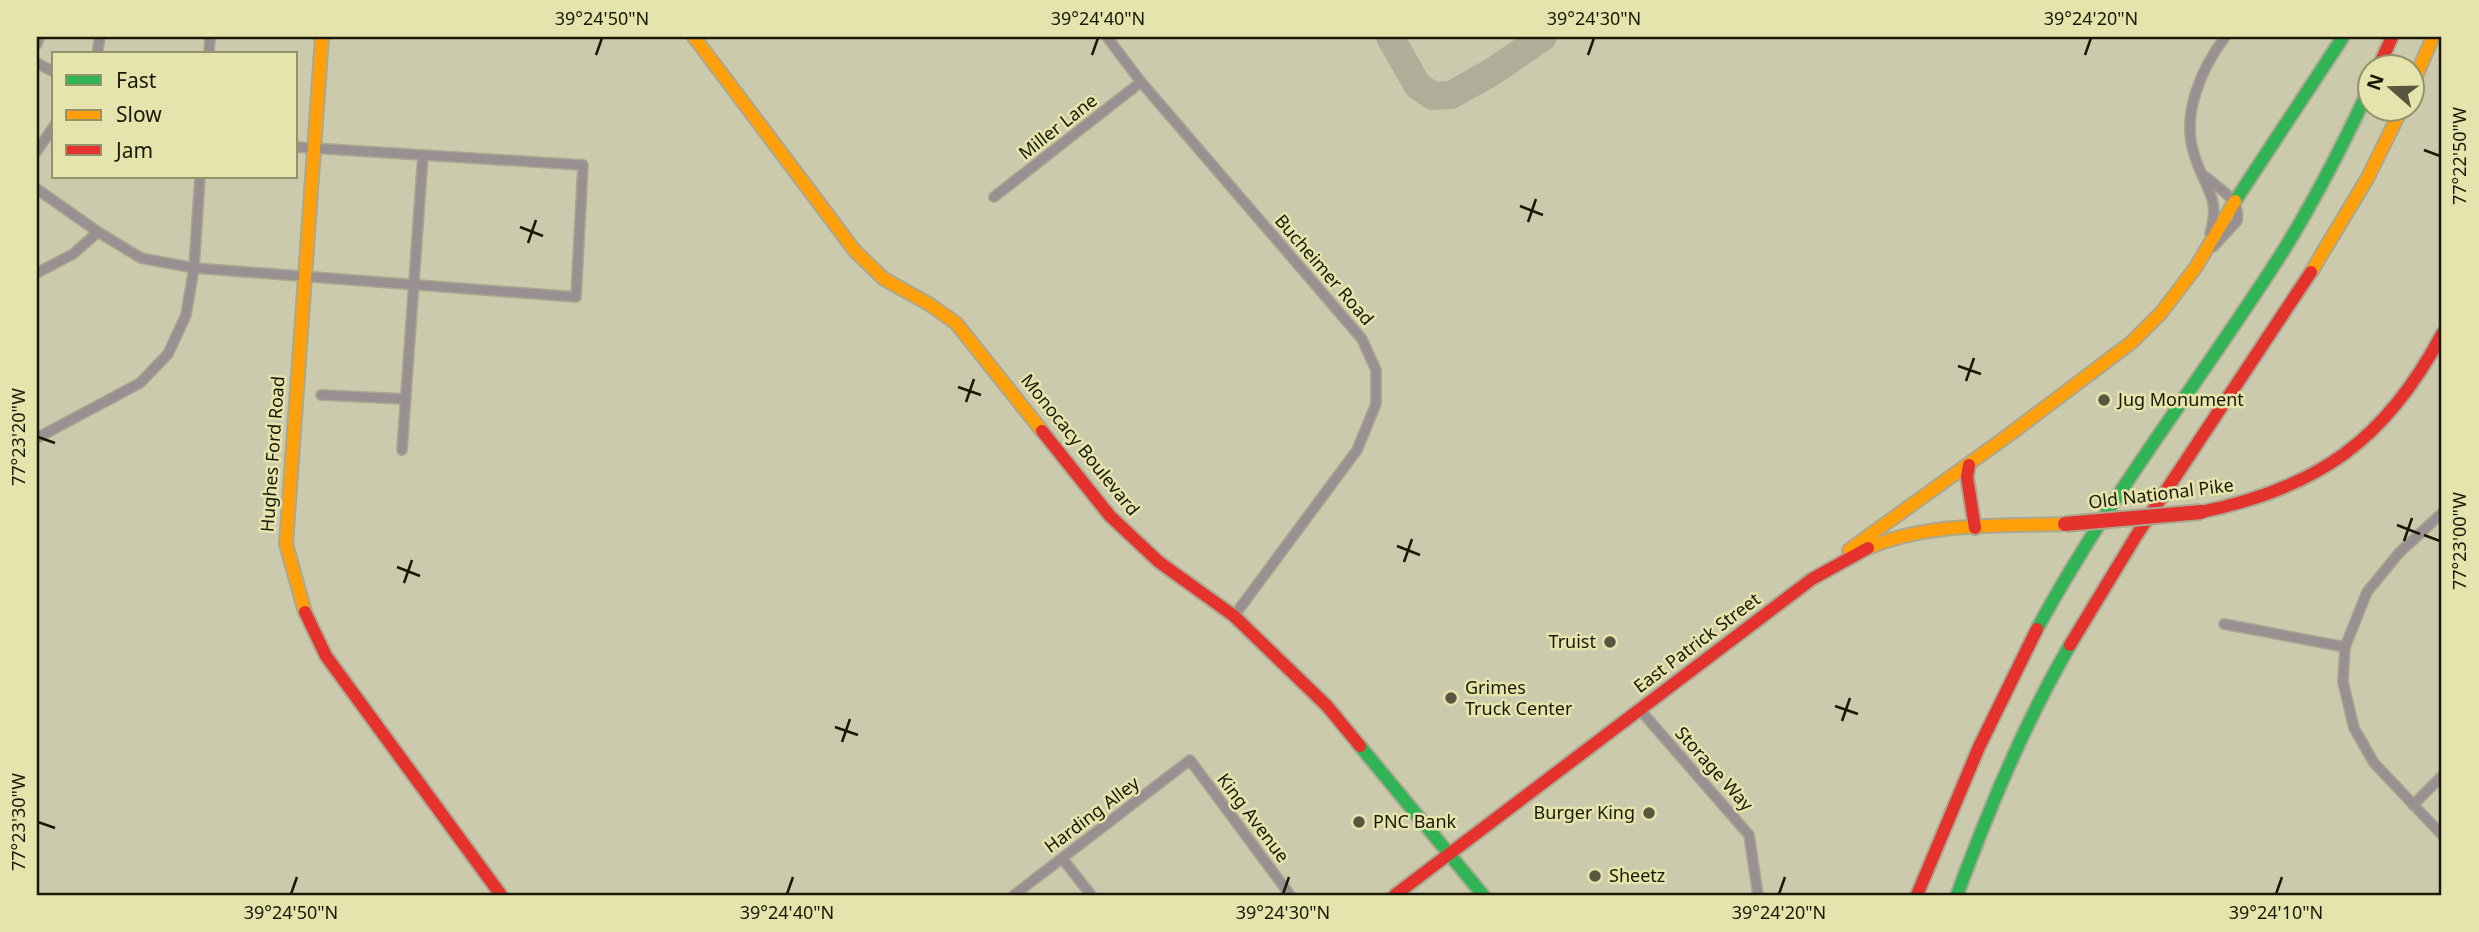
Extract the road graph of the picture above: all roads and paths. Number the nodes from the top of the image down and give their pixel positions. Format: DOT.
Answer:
graph roads {
  1 [pos="39,37"];
  2 [pos="322,37"];
  3 [pos="694,37"];
  4 [pos="1107,37"];
  5 [pos="2225,37"];
  6 [pos="2343,37"];
  7 [pos="2433,37"];
  8 [pos="37,44"];
  9 [pos="2426,54"];
  10 [pos="1141,82"];
  11 [pos="2356,117"];
  12 [pos="2396,122"];
  13 [pos="52,129"];
  14 [pos="298,147"];
  15 [pos="314,148"];
  16 [pos="37,151"];
  17 [pos="423,155"];
  18 [pos="2203,175"];
  19 [pos="200,178"];
  20 [pos="37,189"];
  21 [pos="994,197"];
  22 [pos="2235,201"];
  23 [pos="98,232"];
  24 [pos="2207,245"];
  25 [pos="2196,267"];
  26 [pos="194,268"];
  27 [pos="37,273"];
  28 [pos="305,277"];
  29 [pos="414,285"];
  30 [pos="2442,334"];
  31 [pos="321,395"];
  32 [pos="406,399"];
  33 [pos="37,438"];
  34 [pos="402,450"];
  35 [pos="1969,465"];
  36 [pos="2442,513"];
  37 [pos="2064,524"];
  38 [pos="1975,528"];
  39 [pos="1812,579"];
  40 [pos="1234,616"];
  41 [pos="2224,624"];
  42 [pos="2346,647"];
  43 [pos="1641,711"];
  44 [pos="1189,760"];
  45 [pos="2442,776"];
  46 [pos="2413,805"];
  47 [pos="2442,835"];
  48 [pos="1449,856"];
  49 [pos="1062,858"];
  50 [pos="501,895"];
  51 [pos="1014,895"];
  52 [pos="1091,895"];
  53 [pos="1290,895"];
  54 [pos="1395,895"];
  55 [pos="1483,895"];
  56 [pos="1758,895"];
  57 [pos="1917,895"];
  58 [pos="1957,895"];
  1 -- 8 [label="street"];
  2 -- 15 [label="main road, Hughes Ford Road"];
  3 -- 40 [label="main road, Monocacy Boulevard"];
  4 -- 10 [label="street, Bucheimer Road"];
  5 -- 18 [label="street"];
  6 -- 22 [label="main road"];
  7 -- 9 [label="main road"];
  10 -- 21 [label="street, Miller Lane"];
  10 -- 40 [label="street, Bucheimer Road"];
  11 -- 57 [label="main road"];
  12 -- 58 [label="main road"];
  13 -- 16 [label="street"];
  14 -- 15 [label="street"];
  15 -- 17 [label="street"];
  15 -- 28 [label="main road, Hughes Ford Road"];
  17 -- 29 [label="street"];
  17 -- 29 [label="street"];
  18 -- 22 [label="street"];
  18 -- 24 [label="street"];
  19 -- 26 [label="street"];
  20 -- 23 [label="street"];
  22 -- 24 [label="main road"];
  22 -- 25 [label="street"];
  23 -- 26 [label="street"];
  23 -- 27 [label="street"];
  24 -- 25 [label="main road"];
  25 -- 35 [label="main road"];
  26 -- 28 [label="street"];
  26 -- 33 [label="street"];
  28 -- 29 [label="street"];
  28 -- 50 [label="main road, Hughes Ford Road"];
  29 -- 32 [label="street"];
  30 -- 37 [label="main road, Old National Pike, bridge"];
  31 -- 32 [label="street"];
  32 -- 34 [label="street"];
  35 -- 38 [label="main road"];
  35 -- 39 [label="main road"];
  36 -- 42 [label="street"];
  37 -- 38 [label="main road, East Patrick Street"];
  38 -- 39 [label="main road, East Patrick Street"];
  39 -- 43 [label="main road, East Patrick Street"];
  40 -- 48 [label="main road, Monocacy Boulevard"];
  41 -- 42 [label="street"];
  42 -- 46 [label="street"];
  43 -- 48 [label="main road, East Patrick Street"];
  43 -- 56 [label="street, Storage Way"];
  44 -- 49 [label="street, Harding Alley"];
  44 -- 53 [label="street, King Avenue"];
  45 -- 46 [label="street"];
  46 -- 47 [label="street"];
  48 -- 54 [label="main road, East Patrick Street"];
  48 -- 55 [label="main road, Monocacy Boulevard"];
  49 -- 51 [label="street, Harding Alley"];
  49 -- 52 [label="street"];
}
